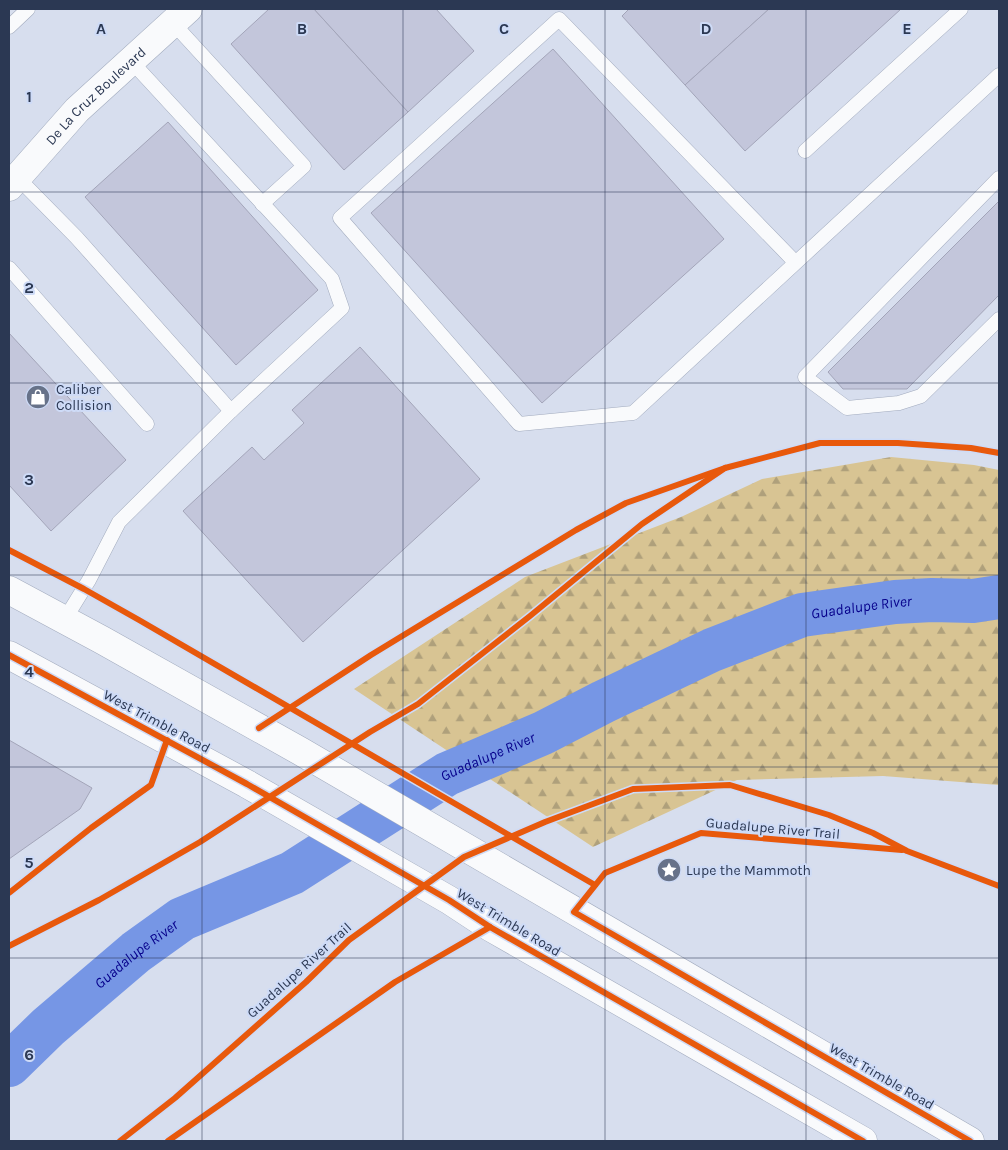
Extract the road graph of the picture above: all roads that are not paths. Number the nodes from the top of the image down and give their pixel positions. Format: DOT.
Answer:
graph roads {
  1 [pos="28,9"];
  2 [pos="961,9"];
  3 [pos="180,16"];
  4 [pos="9,27"];
  5 [pos="131,61"];
  6 [pos="999,75"];
  7 [pos="805,151"];
  8 [pos="999,178"];
  9 [pos="13,182"];
  10 [pos="262,204"];
  11 [pos="794,262"];
  12 [pos="9,268"];
  13 [pos="999,319"];
  14 [pos="231,411"];
  15 [pos="147,424"];
  16 [pos="9,590"];
  17 [pos="65,619"];
  18 [pos="9,655"];
  19 [pos="863,1141"];
  20 [pos="970,1141"];
  1 -- 4 [label="lane"];
  2 -- 7 [label="lane"];
  3 -- 5 [label="main road, De La Cruz Boulevard"];
  3 -- 10 [label="lane"];
  5 -- 9 [label="main road, De La Cruz Boulevard"];
  5 -- 10 [label="lane"];
  6 -- 11 [label="lane"];
  8 -- 13 [label="lane"];
  9 -- 14 [label="lane"];
  10 -- 14 [label="lane"];
  11 -- 11 [label="lane"];
  12 -- 15 [label="lane"];
  14 -- 17 [label="lane"];
  16 -- 17 [label="main road, West Trimble Road"];
  17 -- 20 [label="main road, West Trimble Road"];
  18 -- 19 [label="main road, West Trimble Road"];
}
